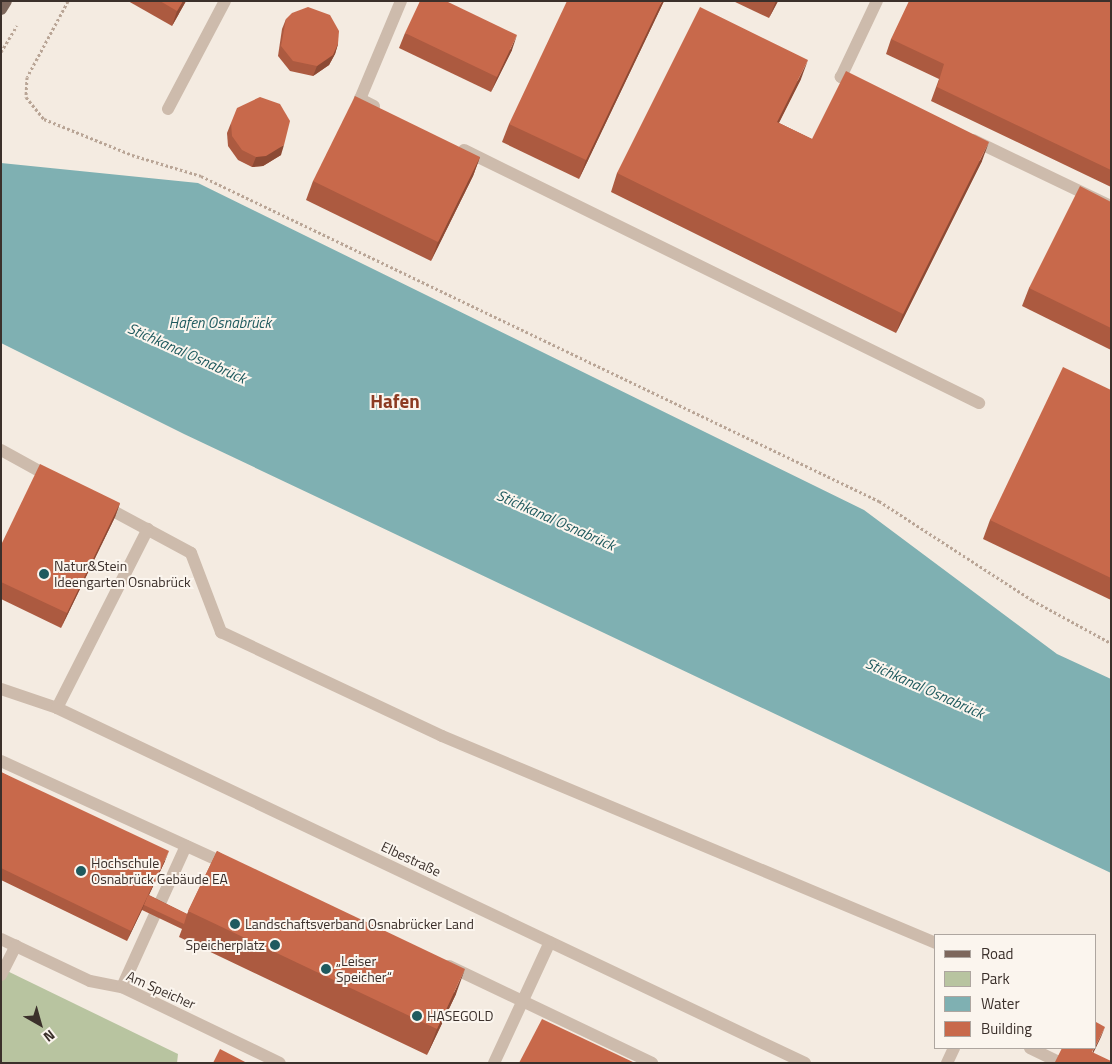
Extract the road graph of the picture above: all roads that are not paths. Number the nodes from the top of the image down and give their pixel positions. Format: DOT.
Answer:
graph roads {
  1 [pos="6,1"];
  2 [pos="225,1"];
  3 [pos="402,1"];
  4 [pos="876,1"];
  5 [pos="1,9"];
  6 [pos="868,90"];
  7 [pos="168,110"];
  8 [pos="387,112"];
  9 [pos="958,133"];
  10 [pos="449,143"];
  11 [pos="1111,206"];
  12 [pos="979,403"];
  13 [pos="1,450"];
  14 [pos="62,483"];
  15 [pos="87,497"];
  16 [pos="148,530"];
  17 [pos="1,689"];
  18 [pos="57,708"];
  19 [pos="1,761"];
  20 [pos="186,846"];
  21 [pos="241,871"];
  22 [pos="1,939"];
  23 [pos="550,942"];
  24 [pos="934,942"];
  25 [pos="16,946"];
  26 [pos="440,962"];
  27 [pos="1,975"];
  28 [pos="122,987"];
  29 [pos="522,999"];
  30 [pos="954,1049"];
  31 [pos="1032,1049"];
  32 [pos="1057,1061"];
  33 [pos="280,1063"];
  34 [pos="494,1063"];
  35 [pos="652,1063"];
  36 [pos="805,1063"];
  37 [pos="947,1063"];
  1 -- 5 [label="main road"];
  2 -- 7 [label="street"];
  3 -- 8 [label="street"];
  4 -- 6 [label="street"];
  9 -- 11 [label="street"];
  10 -- 12 [label="street"];
  13 -- 14 [label="street"];
  15 -- 16 [label="street"];
  16 -- 18 [label="street"];
  16 -- 24 [label="street"];
  17 -- 18 [label="street, Elbestraße"];
  18 -- 23 [label="street, Elbestraße"];
  19 -- 20 [label="street"];
  20 -- 21 [label="street"];
  20 -- 28 [label="street"];
  22 -- 25 [label="street, Am Speicher"];
  23 -- 29 [label="street"];
  23 -- 36 [label="street, Elbestraße"];
  25 -- 27 [label="street"];
  25 -- 28 [label="street, Am Speicher"];
  26 -- 29 [label="street"];
  28 -- 33 [label="street, Am Speicher"];
  29 -- 34 [label="street"];
  29 -- 35 [label="street"];
  30 -- 37 [label="street"];
  31 -- 32 [label="street"];
}
